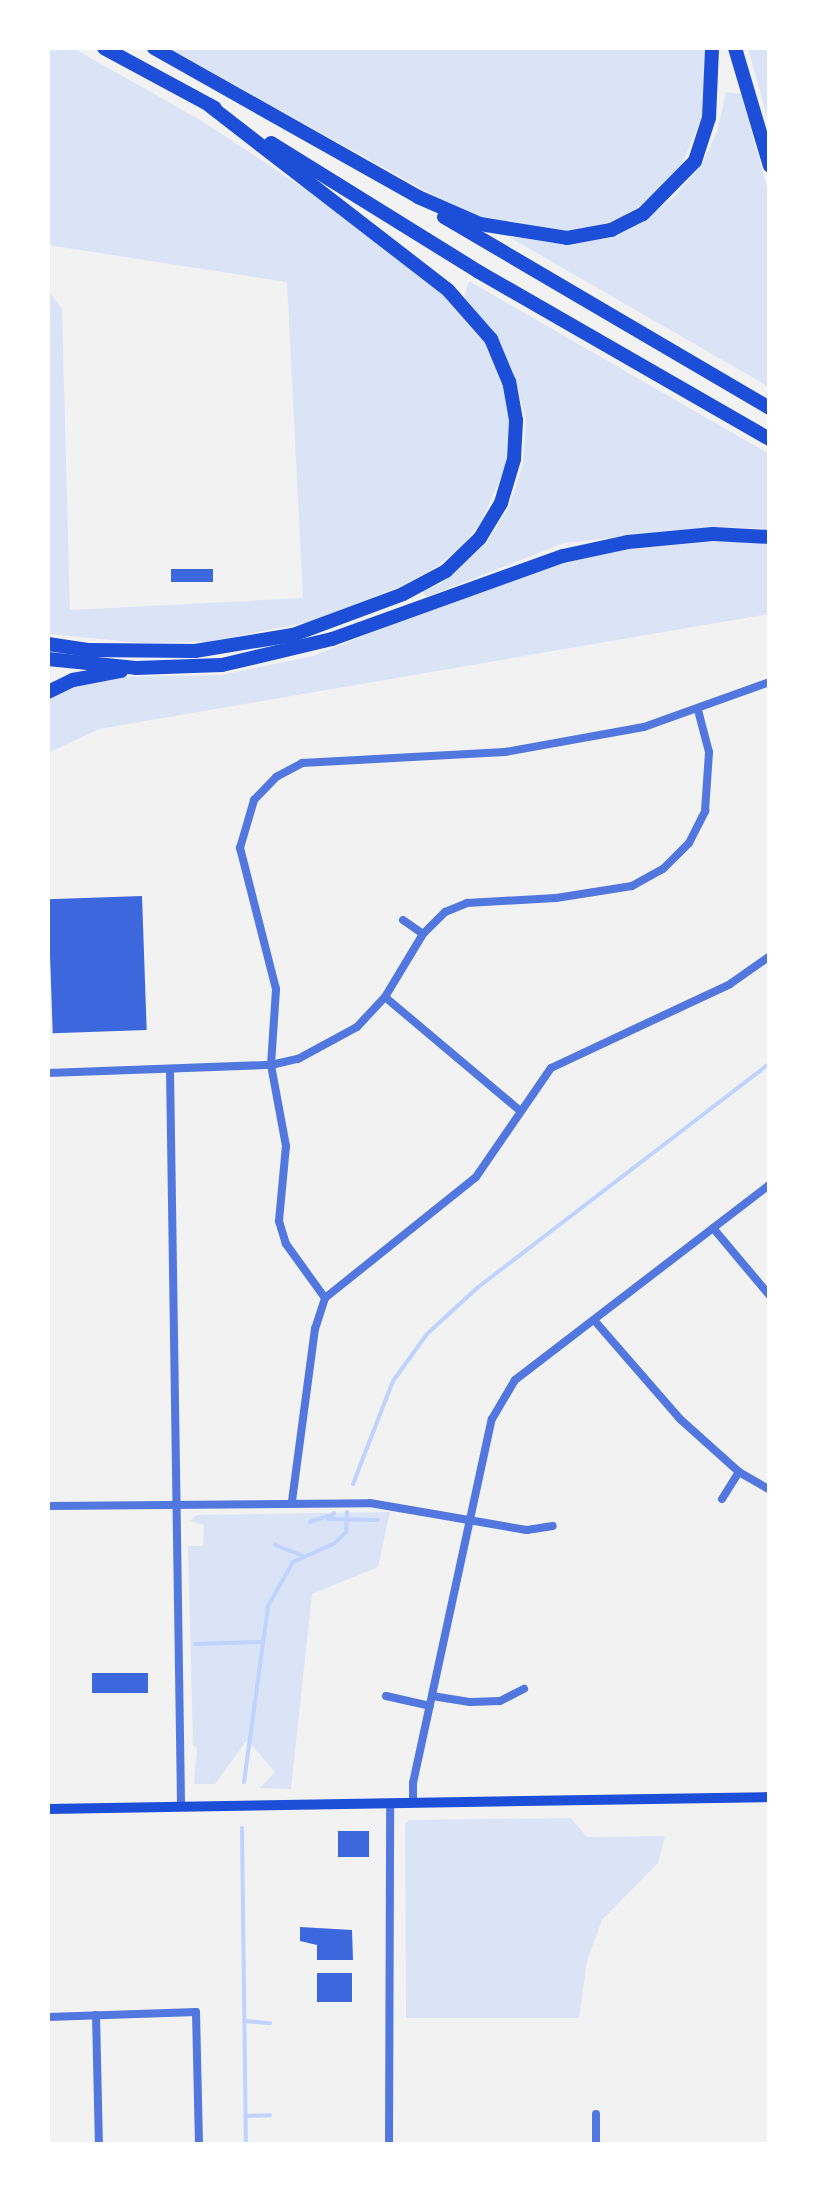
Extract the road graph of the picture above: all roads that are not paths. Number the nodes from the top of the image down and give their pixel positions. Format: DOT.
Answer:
graph roads {
  1 [pos="154,48"];
  2 [pos="712,48"];
  3 [pos="735,48"];
  4 [pos="108,50"];
  5 [pos="224,87"];
  6 [pos="209,105"];
  7 [pos="770,166"];
  8 [pos="770,408"];
  9 [pos="770,438"];
  10 [pos="770,537"];
  11 [pos="48,644"];
  12 [pos="48,659"];
  13 [pos="136,668"];
  14 [pos="770,682"];
  15 [pos="48,692"];
  16 [pos="698,710"];
  17 [pos="402,920"];
  18 [pos="424,934"];
  19 [pos="770,956"];
  20 [pos="384,997"];
  21 [pos="271,1064"];
  22 [pos="170,1070"];
  23 [pos="48,1073"];
  24 [pos="519,1110"];
  25 [pos="770,1184"];
  26 [pos="713,1228"];
  27 [pos="770,1296"];
  28 [pos="325,1298"];
  29 [pos="594,1320"];
  30 [pos="740,1472"];
  31 [pos="770,1490"];
  32 [pos="722,1499"];
  33 [pos="292,1502"];
  34 [pos="176,1504"];
  35 [pos="48,1506"];
  36 [pos="470,1519"];
  37 [pos="553,1526"];
  38 [pos="524,1689"];
  39 [pos="386,1696"];
  40 [pos="431,1701"];
  41 [pos="770,1798"];
  42 [pos="412,1803"];
  43 [pos="390,1804"];
  44 [pos="182,1807"];
  45 [pos="48,1809"];
  46 [pos="96,2015"];
  47 [pos="48,2017"];
  48 [pos="596,2114"];
  49 [pos="99,2144"];
  50 [pos="200,2144"];
  51 [pos="389,2144"];
  52 [pos="596,2144"];
  1 -- 5 [label="highway"];
  2 -- 5 [label="highway"];
  3 -- 7 [label="highway"];
  4 -- 6 [label="highway"];
  5 -- 8 [label="highway"];
  6 -- 9 [label="highway"];
  6 -- 11 [label="highway"];
  10 -- 13 [label="highway"];
  12 -- 13 [label="highway"];
  13 -- 15 [label="highway"];
  14 -- 16 [label="street"];
  16 -- 18 [label="street"];
  16 -- 21 [label="street"];
  17 -- 18 [label="street"];
  18 -- 20 [label="street"];
  19 -- 24 [label="street"];
  20 -- 21 [label="street"];
  20 -- 24 [label="street"];
  21 -- 22 [label="street"];
  21 -- 28 [label="street"];
  22 -- 23 [label="street"];
  22 -- 34 [label="street"];
  24 -- 28 [label="street"];
  25 -- 26 [label="street"];
  26 -- 27 [label="street"];
  26 -- 29 [label="street"];
  28 -- 33 [label="street"];
  29 -- 30 [label="street"];
  29 -- 36 [label="street"];
  30 -- 31 [label="street"];
  30 -- 32 [label="street"];
  33 -- 34 [label="street"];
  33 -- 36 [label="street"];
  34 -- 35 [label="street"];
  34 -- 44 [label="street"];
  36 -- 37 [label="street"];
  36 -- 40 [label="street"];
  38 -- 40 [label="street"];
  39 -- 40 [label="street"];
  40 -- 42 [label="street"];
  41 -- 42 [label="main road"];
  42 -- 43 [label="main road"];
  43 -- 44 [label="main road"];
  43 -- 51 [label="street"];
  44 -- 45 [label="main road"];
  46 -- 47 [label="street"];
  46 -- 49 [label="street"];
  46 -- 50 [label="street"];
  48 -- 52 [label="street"];
}
